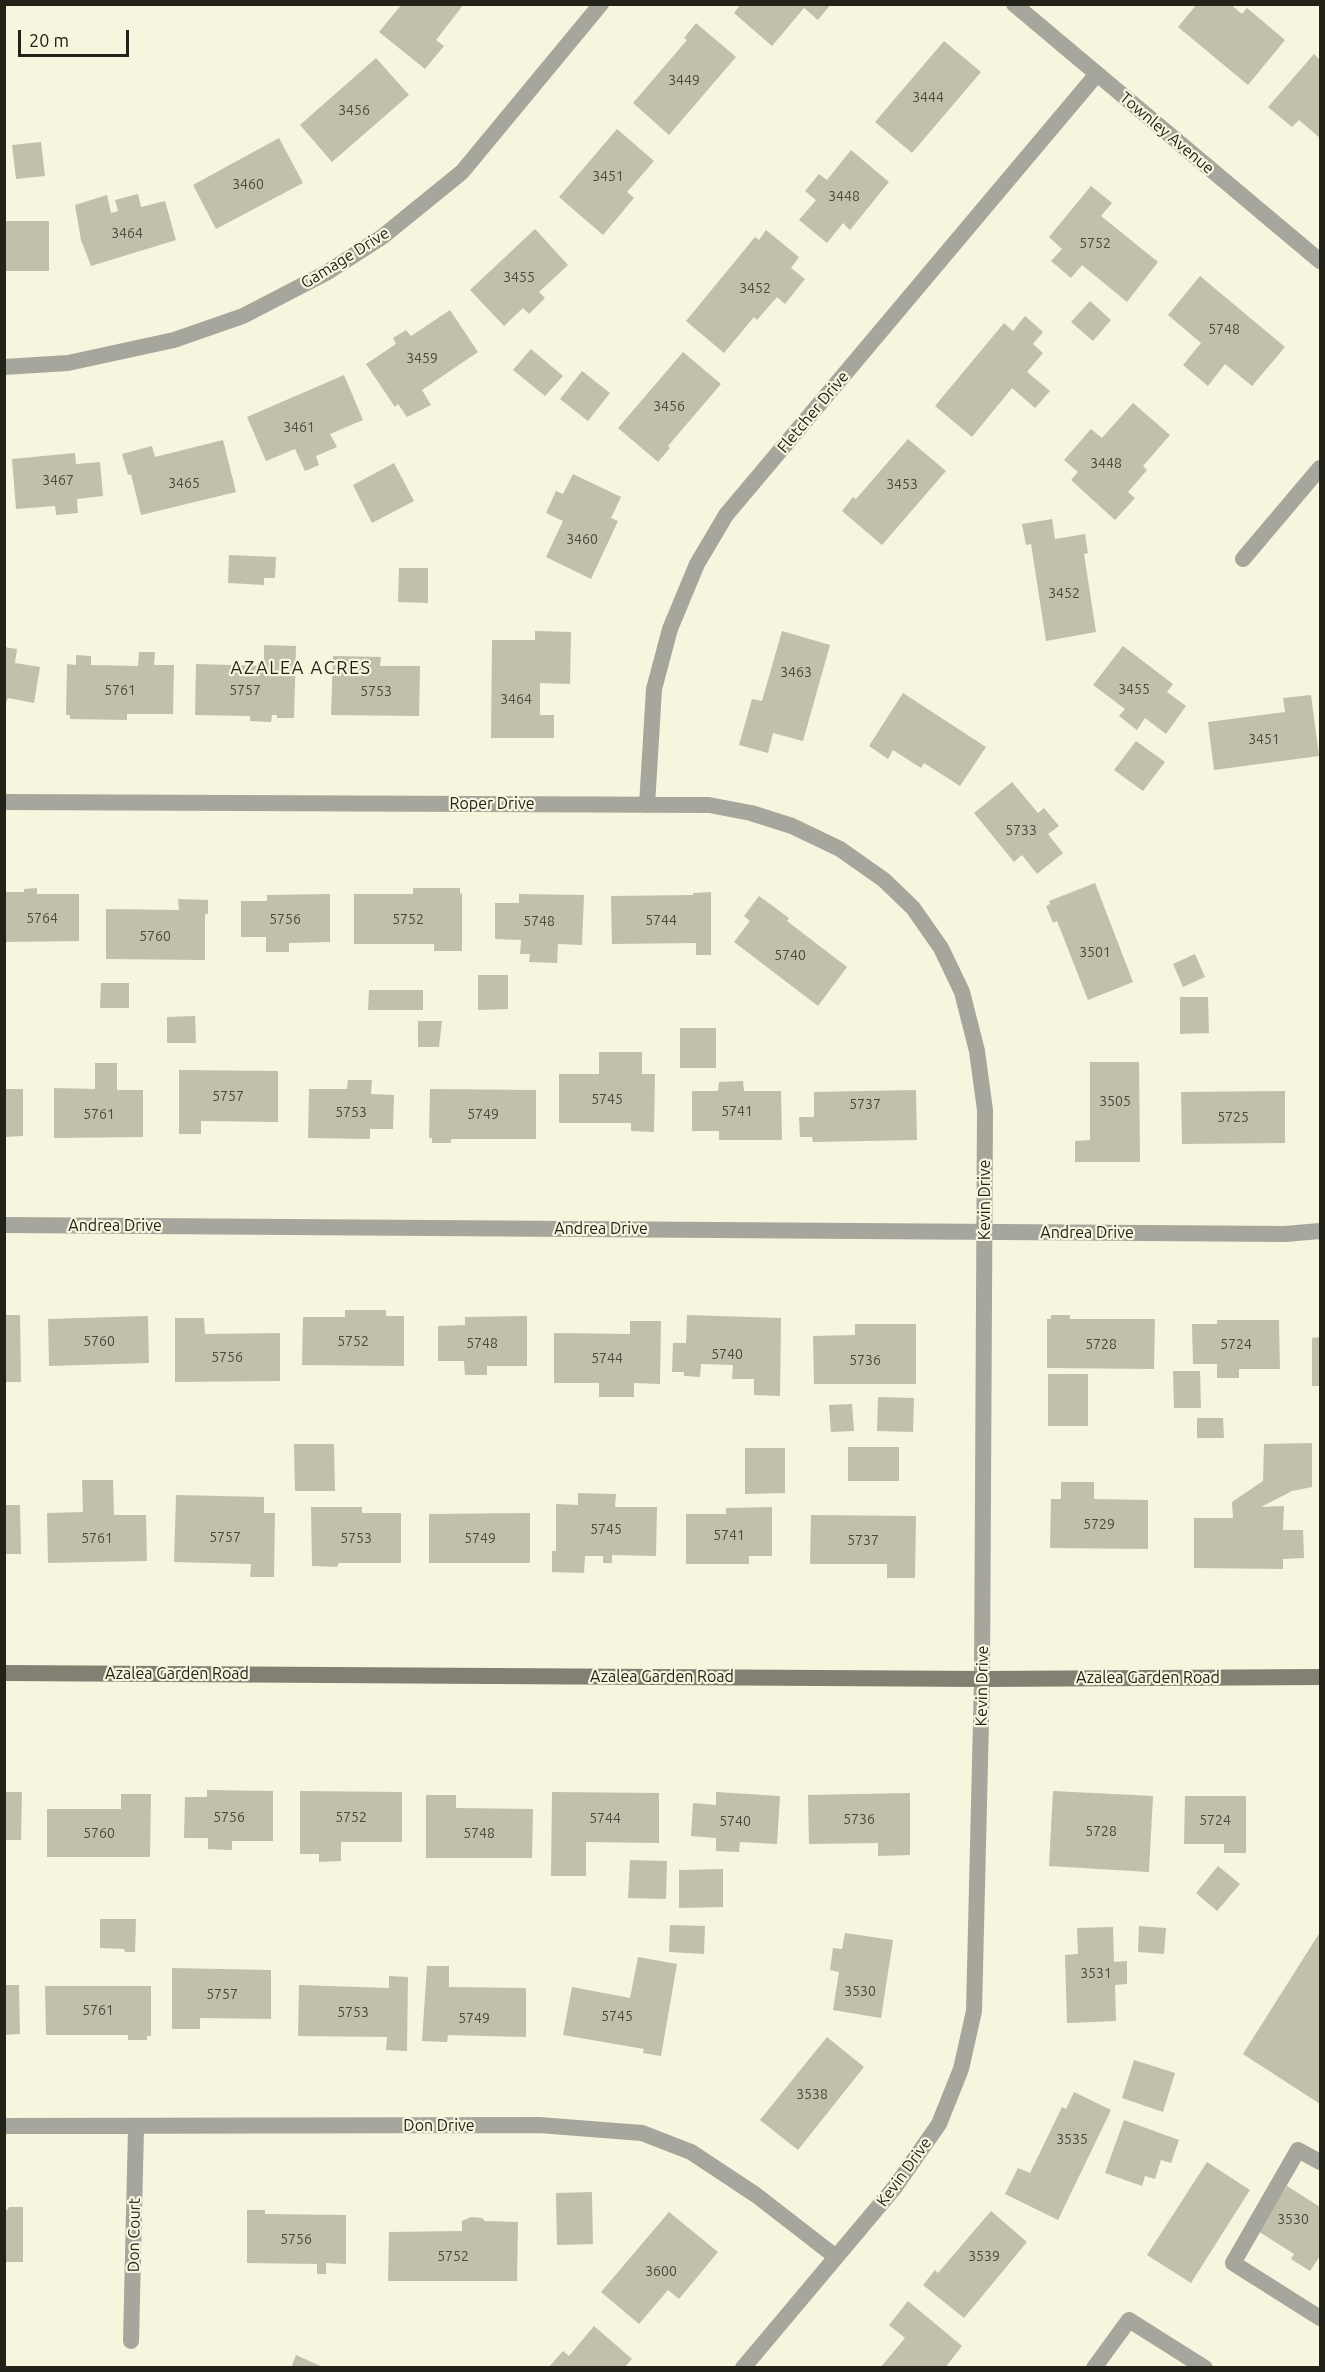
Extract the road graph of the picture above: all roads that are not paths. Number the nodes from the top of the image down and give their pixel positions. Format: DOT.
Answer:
graph roads {
  1 [pos="601,4"];
  2 [pos="1014,4"];
  3 [pos="1097,74"];
  4 [pos="1320,261"];
  5 [pos="4,368"];
  6 [pos="1320,468"];
  7 [pos="1243,559"];
  8 [pos="4,802"];
  9 [pos="647,805"];
  10 [pos="934,938"];
  11 [pos="4,1225"];
  12 [pos="1320,1231"];
  13 [pos="985,1232"];
  14 [pos="4,1673"];
  15 [pos="1320,1677"];
  16 [pos="982,1679"];
  17 [pos="4,2126"];
  18 [pos="136,2128"];
  19 [pos="1320,2162"];
  20 [pos="836,2257"];
  21 [pos="1320,2318"];
  22 [pos="131,2341"];
  23 [pos="743,2367"];
  24 [pos="1094,2367"];
  25 [pos="1205,2367"];
  1 -- 5 [label="street, Gamage Drive"];
  2 -- 3 [label="street, Townley Avenue"];
  3 -- 4 [label="street, Townley Avenue"];
  3 -- 9 [label="street, Fletcher Drive"];
  6 -- 7 [label="street"];
  8 -- 9 [label="street, Roper Drive"];
  9 -- 10 [label="street, Roper Drive"];
  10 -- 13 [label="street, Kevin Drive"];
  11 -- 13 [label="street, Andrea Drive"];
  12 -- 13 [label="street, Andrea Drive"];
  13 -- 16 [label="street, Kevin Drive"];
  14 -- 16 [label="main road, Azalea Garden Road"];
  15 -- 16 [label="main road, Azalea Garden Road"];
  16 -- 20 [label="street, Kevin Drive"];
  17 -- 18 [label="street, Don Drive"];
  18 -- 20 [label="street, Don Drive"];
  18 -- 22 [label="street, Don Court"];
  19 -- 21 [label="street"];
  20 -- 23 [label="street, Kevin Drive"];
  24 -- 25 [label="street"];
}
